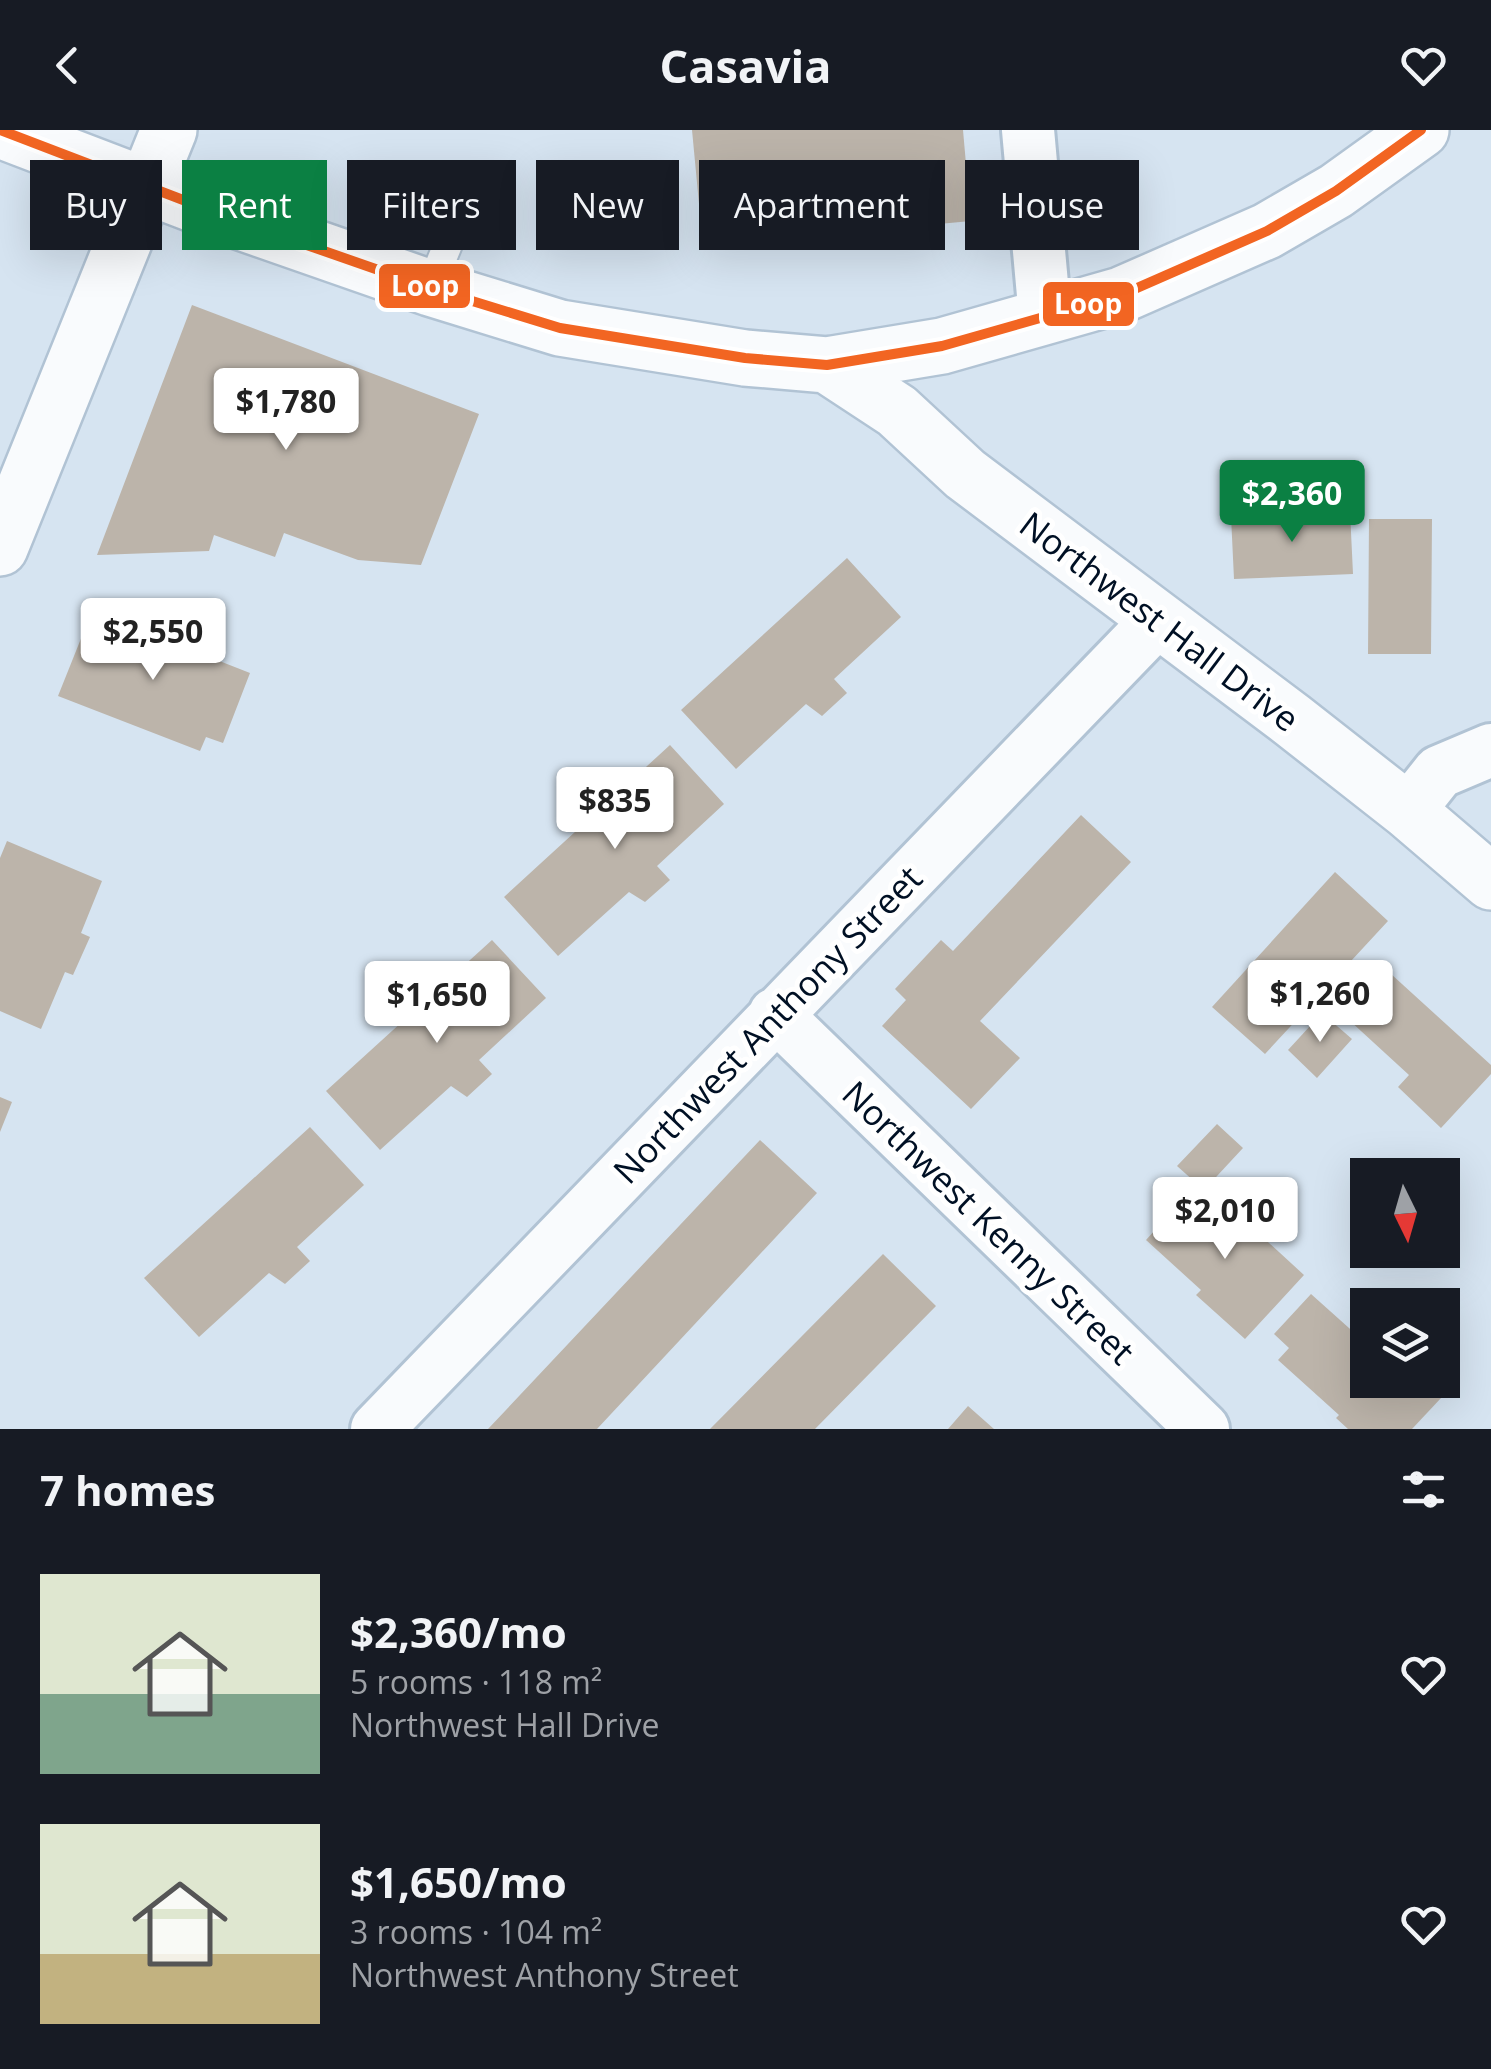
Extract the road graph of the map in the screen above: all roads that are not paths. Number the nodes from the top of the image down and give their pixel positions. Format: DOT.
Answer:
graph roads {
  1 [pos="0,130"];
  2 [pos="168,130"];
  3 [pos="1028,130"];
  4 [pos="1421,130"];
  5 [pos="78,160"];
  6 [pos="156,160"];
  7 [pos="162,192"];
  8 [pos="119,250"];
  9 [pos="446,250"];
  10 [pos="430,288"];
  11 [pos="1045,317"];
  12 [pos="827,365"];
  13 [pos="0,548"];
  14 [pos="1158,620"];
  15 [pos="1491,750"];
  16 [pos="1408,811"];
  17 [pos="1491,882"];
  18 [pos="775,1014"];
  19 [pos="377,1429"];
  20 [pos="1204,1429"];
  1 -- 5 [label="street"];
  2 -- 6 [label="street"];
  3 -- 11 [label="street"];
  4 -- 11 [label="street"];
  7 -- 10 [label="street"];
  8 -- 13 [label="street"];
  9 -- 10 [label="lane"];
  10 -- 12 [label="street"];
  11 -- 12 [label="street"];
  12 -- 14 [label="street, Northwest Hall Drive"];
  14 -- 16 [label="street, Northwest Hall Drive"];
  14 -- 18 [label="street, Northwest Anthony Street"];
  15 -- 16 [label="street"];
  16 -- 17 [label="street, Northwest Hall Drive"];
  18 -- 19 [label="street, Northwest Anthony Street"];
  18 -- 20 [label="street, Northwest Kenny Street"];
}
